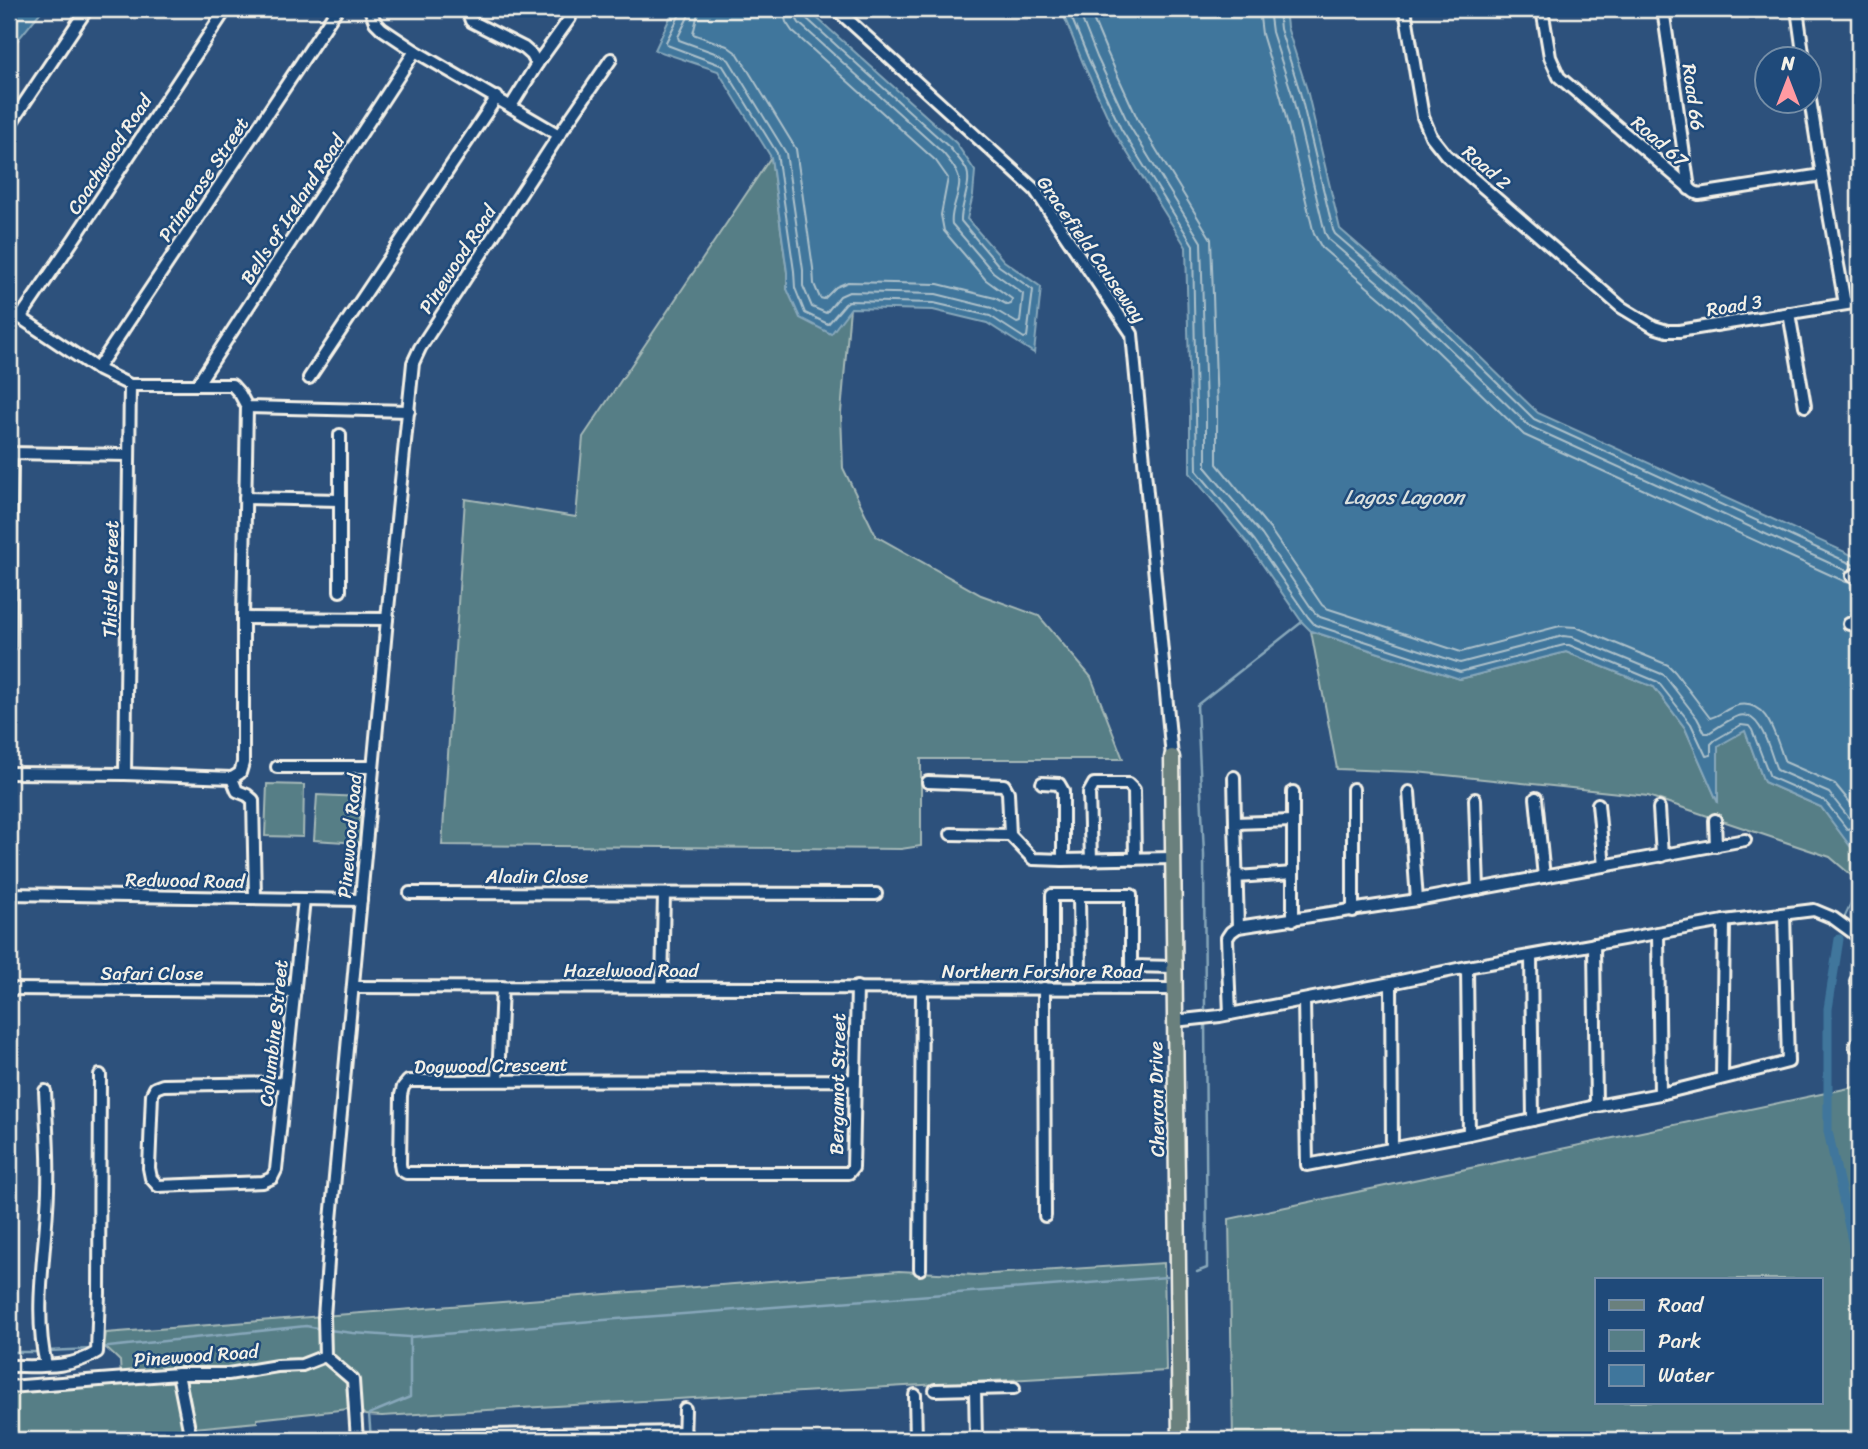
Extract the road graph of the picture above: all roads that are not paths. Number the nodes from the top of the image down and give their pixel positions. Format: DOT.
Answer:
graph roads {
  1 [pos="88,9"];
  2 [pos="226,9"];
  3 [pos="337,9"];
  4 [pos="370,9"];
  5 [pos="469,9"];
  6 [pos="836,9"];
  7 [pos="1405,9"];
  8 [pos="1542,9"];
  9 [pos="1663,9"];
  10 [pos="1797,9"];
  11 [pos="570,18"];
  12 [pos="1802,46"];
  13 [pos="415,51"];
  14 [pos="611,59"];
  15 [pos="537,64"];
  16 [pos="496,97"];
  17 [pos="511,106"];
  18 [pos="1813,116"];
  19 [pos="9,126"];
  20 [pos="559,135"];
  21 [pos="1822,175"];
  22 [pos="1689,189"];
  23 [pos="1859,302"];
  24 [pos="1845,304"];
  25 [pos="1621,307"];
  26 [pos="9,310"];
  27 [pos="1789,313"];
  28 [pos="20,318"];
  29 [pos="97,369"];
  30 [pos="309,379"];
  31 [pos="130,385"];
  32 [pos="197,385"];
  33 [pos="247,407"];
  34 [pos="1805,407"];
  35 [pos="409,411"];
  36 [pos="340,435"];
  37 [pos="10,453"];
  38 [pos="129,455"];
  39 [pos="245,498"];
  40 [pos="340,500"];
  41 [pos="340,591"];
  42 [pos="243,618"];
  43 [pos="387,619"];
  44 [pos="9,647"];
  45 [pos="1171,757"];
  46 [pos="277,767"];
  47 [pos="373,767"];
  48 [pos="9,773"];
  49 [pos="125,774"];
  50 [pos="1234,777"];
  51 [pos="232,778"];
  52 [pos="928,782"];
  53 [pos="1042,783"];
  54 [pos="1353,789"];
  55 [pos="1293,792"];
  56 [pos="1409,792"];
  57 [pos="1536,798"];
  58 [pos="1475,799"];
  59 [pos="1598,804"];
  60 [pos="1659,808"];
  61 [pos="1715,820"];
  62 [pos="1293,821"];
  63 [pos="1234,823"];
  64 [pos="951,834"];
  65 [pos="1010,835"];
  66 [pos="1745,840"];
  67 [pos="1716,846"];
  68 [pos="1662,856"];
  69 [pos="1173,858"];
  70 [pos="1135,859"];
  71 [pos="1063,860"];
  72 [pos="1091,860"];
  73 [pos="1604,866"];
  74 [pos="1293,873"];
  75 [pos="1236,877"];
  76 [pos="1544,877"];
  77 [pos="1478,889"];
  78 [pos="410,893"];
  79 [pos="9,894"];
  80 [pos="664,894"];
  81 [pos="876,894"];
  82 [pos="1079,895"];
  83 [pos="255,898"];
  84 [pos="304,899"];
  85 [pos="361,900"];
  86 [pos="1417,900"];
  87 [pos="1353,911"];
  88 [pos="1784,914"];
  89 [pos="1293,919"];
  90 [pos="1724,921"];
  91 [pos="1238,928"];
  92 [pos="1658,933"];
  93 [pos="1859,937"];
  94 [pos="1594,944"];
  95 [pos="1531,956"];
  96 [pos="1174,967"];
  97 [pos="1467,967"];
  98 [pos="1080,975"];
  99 [pos="1052,976"];
  100 [pos="1391,984"];
  101 [pos="353,987"];
  102 [pos="502,987"];
  103 [pos="662,987"];
  104 [pos="857,987"];
  105 [pos="909,988"];
  106 [pos="922,988"];
  107 [pos="1044,988"];
  108 [pos="9,989"];
  109 [pos="1174,989"];
  110 [pos="295,991"];
  111 [pos="1304,1000"];
  112 [pos="1230,1014"];
  113 [pos="1174,1021"];
  114 [pos="100,1075"];
  115 [pos="1721,1078"];
  116 [pos="498,1080"];
  117 [pos="855,1080"];
  118 [pos="284,1083"];
  119 [pos="44,1091"];
  120 [pos="1660,1094"];
  121 [pos="1596,1106"];
  122 [pos="1533,1120"];
  123 [pos="1469,1134"];
  124 [pos="1392,1148"];
  125 [pos="843,1174"];
  126 [pos="1045,1216"];
  127 [pos="920,1269"];
  128 [pos="44,1355"];
  129 [pos="325,1356"];
  130 [pos="9,1366"];
  131 [pos="177,1374"];
  132 [pos="9,1387"];
  133 [pos="1014,1388"];
  134 [pos="975,1389"];
  135 [pos="935,1390"];
  136 [pos="915,1395"];
  137 [pos="685,1409"];
  138 [pos="189,1429"];
  139 [pos="423,1436"];
  140 [pos="685,1436"];
  141 [pos="357,1440"];
  142 [pos="916,1440"];
  143 [pos="976,1440"];
  144 [pos="1180,1440"];
  1 -- 19 [label="street"];
  2 -- 28 [label="street, Coachwood Road"];
  3 -- 29 [label="street, Primerose Street"];
  4 -- 13 [label="street"];
  5 -- 15 [label="street"];
  6 -- 45 [label="street, Gracefield Causeway"];
  7 -- 25 [label="street, Road 2"];
  8 -- 22 [label="street, Road 67"];
  9 -- 22 [label="street, Road 66"];
  10 -- 12 [label="street"];
  11 -- 15 [label="street"];
  13 -- 16 [label="street"];
  13 -- 32 [label="street, Bells of Ireland Road"];
  14 -- 20 [label="street, Pinewood Road"];
  15 -- 17 [label="street"];
  16 -- 17 [label="street"];
  16 -- 30 [label="street"];
  17 -- 20 [label="street"];
  18 -- 21 [label="street"];
  20 -- 35 [label="street, Pinewood Road"];
  21 -- 22 [label="street, Road 67"];
  21 -- 24 [label="street"];
  23 -- 24 [label="street, Road 3"];
  24 -- 27 [label="street, Road 3"];
  25 -- 27 [label="street, Road 3"];
  26 -- 28 [label="street"];
  27 -- 34 [label="street"];
  28 -- 29 [label="street"];
  29 -- 31 [label="street"];
  31 -- 32 [label="street"];
  31 -- 38 [label="street, Thistle Street"];
  32 -- 33 [label="street"];
  33 -- 35 [label="street"];
  33 -- 39 [label="street"];
  35 -- 43 [label="street, Pinewood Road"];
  36 -- 40 [label="street"];
  37 -- 38 [label="street"];
  37 -- 44 [label="street"];
  38 -- 49 [label="street, Thistle Street"];
  39 -- 40 [label="street"];
  39 -- 42 [label="street"];
  40 -- 41 [label="street"];
  42 -- 43 [label="street"];
  42 -- 51 [label="street"];
  43 -- 47 [label="street, Pinewood Road"];
  45 -- 69 [label="main road, Chevron Drive"];
  46 -- 47 [label="street"];
  47 -- 85 [label="street, Pinewood Road"];
  48 -- 49 [label="street"];
  49 -- 51 [label="street"];
  50 -- 63 [label="street"];
  51 -- 83 [label="street"];
  52 -- 65 [label="street"];
  53 -- 71 [label="street"];
  54 -- 87 [label="street"];
  55 -- 62 [label="street"];
  56 -- 86 [label="street"];
  57 -- 76 [label="street"];
  58 -- 77 [label="street"];
  59 -- 73 [label="street"];
  60 -- 68 [label="street"];
  61 -- 67 [label="street"];
  62 -- 63 [label="street"];
  62 -- 74 [label="street"];
  63 -- 75 [label="street"];
  64 -- 65 [label="street"];
  65 -- 71 [label="street"];
  66 -- 67 [label="street"];
  67 -- 68 [label="street"];
  68 -- 73 [label="street"];
  69 -- 70 [label="street"];
  69 -- 96 [label="main road, Chevron Drive"];
  70 -- 72 [label="street"];
  70 -- 72 [label="street"];
  71 -- 72 [label="street"];
  73 -- 76 [label="street"];
  74 -- 75 [label="street"];
  74 -- 89 [label="street"];
  75 -- 91 [label="street"];
  76 -- 77 [label="street"];
  77 -- 86 [label="street"];
  78 -- 80 [label="street, Aladin Close"];
  79 -- 83 [label="street, Redwood Road"];
  80 -- 81 [label="street, Aladin Close"];
  80 -- 103 [label="street"];
  82 -- 96 [label="street"];
  82 -- 98 [label="street"];
  82 -- 99 [label="street"];
  83 -- 84 [label="street, Redwood Road"];
  84 -- 85 [label="street, Redwood Road"];
  84 -- 110 [label="street, Columbine Street"];
  85 -- 101 [label="street, Pinewood Road"];
  86 -- 87 [label="street"];
  87 -- 89 [label="street"];
  88 -- 90 [label="street"];
  88 -- 93 [label="street"];
  88 -- 115 [label="street"];
  89 -- 91 [label="street"];
  90 -- 92 [label="street"];
  90 -- 115 [label="street"];
  91 -- 112 [label="street"];
  92 -- 94 [label="street"];
  92 -- 120 [label="street"];
  94 -- 95 [label="street"];
  94 -- 121 [label="street"];
  95 -- 97 [label="street"];
  95 -- 122 [label="street"];
  96 -- 109 [label="main road, Chevron Drive"];
  97 -- 100 [label="street"];
  97 -- 123 [label="street"];
  100 -- 111 [label="street"];
  100 -- 124 [label="street"];
  101 -- 102 [label="street, Hazelwood Road"];
  101 -- 129 [label="street, Pinewood Road"];
  102 -- 103 [label="street, Hazelwood Road"];
  102 -- 116 [label="street"];
  103 -- 104 [label="street, Hazelwood Road"];
  104 -- 105 [label="street, Hazelwood Road"];
  104 -- 117 [label="street, Bergamot Street"];
  105 -- 106 [label="street, Northern Forshore Road"];
  106 -- 107 [label="street, Northern Forshore Road"];
  106 -- 127 [label="street"];
  107 -- 109 [label="street, Northern Forshore Road"];
  107 -- 126 [label="street"];
  108 -- 110 [label="street, Safari Close"];
  109 -- 113 [label="main road, Chevron Drive"];
  110 -- 118 [label="street, Columbine Street"];
  111 -- 112 [label="street"];
  111 -- 124 [label="street"];
  112 -- 113 [label="street"];
  113 -- 144 [label="main road, Chevron Drive"];
  114 -- 128 [label="street"];
  115 -- 120 [label="street"];
  116 -- 117 [label="street, Dogwood Crescent"];
  116 -- 125 [label="street, Dogwood Crescent"];
  117 -- 125 [label="street, Bergamot Street"];
  118 -- 118 [label="street, Columbine Street"];
  119 -- 128 [label="street"];
  120 -- 121 [label="street"];
  121 -- 122 [label="street"];
  122 -- 123 [label="street"];
  123 -- 124 [label="street"];
  128 -- 130 [label="street"];
  129 -- 131 [label="street, Pinewood Road"];
  129 -- 141 [label="street"];
  131 -- 132 [label="street, Pinewood Road"];
  131 -- 138 [label="street"];
  133 -- 134 [label="street"];
  134 -- 135 [label="street"];
  134 -- 143 [label="street"];
  136 -- 142 [label="street"];
  137 -- 140 [label="street"];
  139 -- 140 [label="street"];
}
